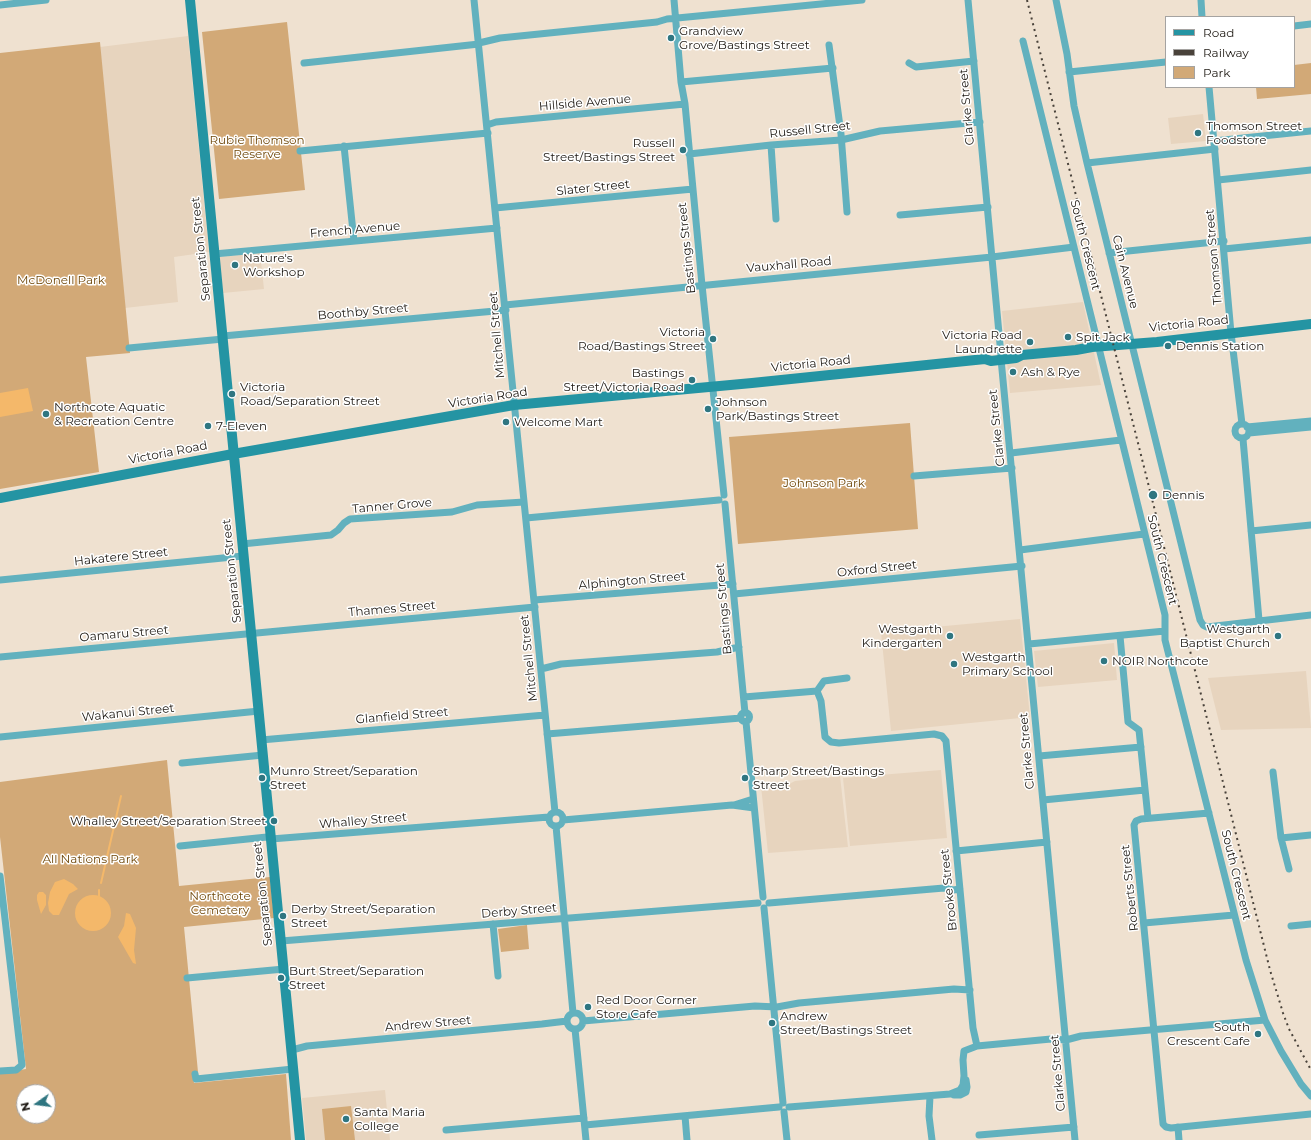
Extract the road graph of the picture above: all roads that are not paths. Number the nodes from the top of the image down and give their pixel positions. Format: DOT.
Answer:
graph roads {
  1 [pos="46,0"];
  2 [pos="190,0"];
  3 [pos="474,0"];
  4 [pos="674,0"];
  5 [pos="862,0"];
  6 [pos="968,0"];
  7 [pos="1056,0"];
  8 [pos="1201,0"];
  9 [pos="0,5"];
  10 [pos="1202,16"];
  11 [pos="676,20"];
  12 [pos="1311,24"];
  13 [pos="1295,26"];
  14 [pos="1023,41"];
  15 [pos="479,42"];
  16 [pos="829,45"];
  17 [pos="974,61"];
  18 [pos="908,62"];
  19 [pos="1165,62"];
  20 [pos="304,63"];
  21 [pos="833,68"];
  22 [pos="1069,72"];
  23 [pos="681,82"];
  24 [pos="1209,88"];
  25 [pos="685,104"];
  26 [pos="980,122"];
  27 [pos="487,125"];
  28 [pos="1311,131"];
  29 [pos="488,133"];
  30 [pos="841,140"];
  31 [pos="1214,141"];
  32 [pos="771,145"];
  33 [pos="344,146"];
  34 [pos="1215,149"];
  35 [pos="300,151"];
  36 [pos="689,154"];
  37 [pos="1086,163"];
  38 [pos="1311,170"];
  39 [pos="1218,180"];
  40 [pos="693,189"];
  41 [pos="988,207"];
  42 [pos="495,208"];
  43 [pos="847,212"];
  44 [pos="900,215"];
  45 [pos="776,219"];
  46 [pos="497,228"];
  47 [pos="1311,240"];
  48 [pos="354,241"];
  49 [pos="1224,241"];
  50 [pos="1074,247"];
  51 [pos="1224,249"];
  52 [pos="1109,253"];
  53 [pos="214,254"];
  54 [pos="992,257"];
  55 [pos="702,285"];
  56 [pos="506,307"];
  57 [pos="1311,324"];
  58 [pos="1231,333"];
  59 [pos="223,338"];
  60 [pos="1132,343"];
  61 [pos="1098,346"];
  62 [pos="129,348"];
  63 [pos="1001,357"];
  64 [pos="713,387"];
  65 [pos="514,405"];
  66 [pos="1311,421"];
  67 [pos="1311,427"];
  68 [pos="1246,428"];
  69 [pos="1243,439"];
  70 [pos="1121,440"];
  71 [pos="1011,453"];
  72 [pos="234,454"];
  73 [pos="1012,468"];
  74 [pos="914,476"];
  75 [pos="0,498"];
  76 [pos="723,499"];
  77 [pos="524,502"];
  78 [pos="526,518"];
  79 [pos="1311,525"];
  80 [pos="1251,531"];
  81 [pos="1144,534"];
  82 [pos="242,544"];
  83 [pos="1020,550"];
  84 [pos="244,556"];
  85 [pos="1022,566"];
  86 [pos="0,580"];
  87 [pos="733,584"];
  88 [pos="734,594"];
  89 [pos="534,604"];
  90 [pos="1311,615"];
  91 [pos="1259,620"];
  92 [pos="1164,631"];
  93 [pos="251,633"];
  94 [pos="1120,636"];
  95 [pos="1029,644"];
  96 [pos="739,650"];
  97 [pos="0,657"];
  98 [pos="541,669"];
  99 [pos="848,678"];
  100 [pos="818,691"];
  101 [pos="744,697"];
  102 [pos="259,710"];
  103 [pos="545,715"];
  104 [pos="744,717"];
  105 [pos="547,734"];
  106 [pos="0,737"];
  107 [pos="262,740"];
  108 [pos="1141,748"];
  109 [pos="263,755"];
  110 [pos="1039,756"];
  111 [pos="182,763"];
  112 [pos="1273,772"];
  113 [pos="1145,790"];
  114 [pos="753,799"];
  115 [pos="1043,800"];
  116 [pos="732,805"];
  117 [pos="754,808"];
  118 [pos="1209,813"];
  119 [pos="552,814"];
  120 [pos="1148,818"];
  121 [pos="563,820"];
  122 [pos="556,826"];
  123 [pos="1311,835"];
  124 [pos="1281,838"];
  125 [pos="271,839"];
  126 [pos="1047,842"];
  127 [pos="180,846"];
  128 [pos="956,851"];
  129 [pos="1289,869"];
  130 [pos="0,876"];
  131 [pos="959,887"];
  132 [pos="760,900"];
  133 [pos="767,906"];
  134 [pos="1234,915"];
  135 [pos="565,918"];
  136 [pos="1144,923"];
  137 [pos="493,924"];
  138 [pos="1311,924"];
  139 [pos="1291,926"];
  140 [pos="281,941"];
  141 [pos="284,969"];
  142 [pos="498,976"];
  143 [pos="187,978"];
  144 [pos="969,988"];
  145 [pos="773,1004"];
  146 [pos="573,1013"];
  147 [pos="1265,1020"];
  148 [pos="567,1021"];
  149 [pos="583,1021"];
  150 [pos="575,1029"];
  151 [pos="1154,1030"];
  152 [pos="1065,1038"];
  153 [pos="974,1046"];
  154 [pos="292,1050"];
  155 [pos="293,1069"];
  156 [pos="0,1071"];
  157 [pos="195,1078"];
  158 [pos="928,1096"];
  159 [pos="1311,1096"];
  160 [pos="784,1107"];
  161 [pos="1311,1114"];
  162 [pos="684,1116"];
  163 [pos="584,1121"];
  164 [pos="1074,1127"];
  165 [pos="1178,1127"];
  166 [pos="446,1130"];
  167 [pos="979,1135"];
  168 [pos="300,1140"];
  169 [pos="586,1140"];
  170 [pos="687,1140"];
  171 [pos="787,1140"];
  172 [pos="932,1140"];
  173 [pos="1075,1140"];
  174 [pos="1179,1140"];
  1 -- 9 [label="street"];
  2 -- 53 [label="street, Separation Street"];
  3 -- 15 [label="street, Mitchell Street"];
  4 -- 11 [label="street, Bastings Street"];
  5 -- 11 [label="street"];
  6 -- 17 [label="street, Clarke Street"];
  7 -- 22 [label="street, Cain Avenue"];
  8 -- 10 [label="street"];
  11 -- 15 [label="street"];
  11 -- 23 [label="street, Bastings Street"];
  12 -- 13 [label="street"];
  14 -- 50 [label="street, South Crescent"];
  15 -- 20 [label="street"];
  15 -- 27 [label="street, Mitchell Street"];
  16 -- 21 [label="street"];
  17 -- 18 [label="street"];
  17 -- 26 [label="street, Clarke Street"];
  19 -- 22 [label="street"];
  21 -- 23 [label="street"];
  21 -- 30 [label="street"];
  22 -- 37 [label="street, Cain Avenue"];
  23 -- 25 [label="street, Bastings Street"];
  24 -- 31 [label="street, Thomson Street"];
  25 -- 27 [label="street, Hillside Avenue"];
  25 -- 36 [label="street, Bastings Street"];
  26 -- 30 [label="street, Russell Street"];
  26 -- 41 [label="street, Clarke Street"];
  27 -- 29 [label="street, Mitchell Street"];
  28 -- 31 [label="street"];
  29 -- 33 [label="street"];
  29 -- 42 [label="street, Mitchell Street"];
  30 -- 32 [label="street, Russell Street"];
  30 -- 43 [label="street"];
  31 -- 34 [label="street, Thomson Street"];
  32 -- 36 [label="street, Russell Street"];
  32 -- 45 [label="street"];
  33 -- 35 [label="street"];
  33 -- 48 [label="street"];
  34 -- 37 [label="street"];
  34 -- 39 [label="street, Thomson Street"];
  36 -- 40 [label="street, Bastings Street"];
  37 -- 52 [label="street, Cain Avenue"];
  38 -- 39 [label="street"];
  39 -- 49 [label="street, Thomson Street"];
  40 -- 42 [label="street, Slater Street"];
  40 -- 55 [label="street, Bastings Street"];
  41 -- 44 [label="street"];
  41 -- 54 [label="street, Clarke Street"];
  42 -- 46 [label="street, Mitchell Street"];
  46 -- 48 [label="street, French Avenue"];
  46 -- 56 [label="street, Mitchell Street"];
  47 -- 51 [label="street"];
  48 -- 53 [label="street, French Avenue"];
  49 -- 51 [label="street, Thomson Street"];
  49 -- 52 [label="street"];
  50 -- 54 [label="street, Vauxhall Road"];
  50 -- 61 [label="street, South Crescent"];
  51 -- 58 [label="street, Thomson Street"];
  52 -- 60 [label="street, Cain Avenue"];
  53 -- 59 [label="street, Separation Street"];
  54 -- 55 [label="street, Vauxhall Road"];
  54 -- 63 [label="street, Clarke Street"];
  55 -- 56 [label="street, Vauxhall Road"];
  55 -- 64 [label="street, Bastings Street"];
  56 -- 59 [label="street, Boothby Street"];
  56 -- 65 [label="street, Mitchell Street"];
  57 -- 58 [label="street, Victoria Road"];
  58 -- 60 [label="street, Victoria Road"];
  58 -- 68 [label="street, Thomson Street"];
  59 -- 62 [label="street, Boothby Street"];
  59 -- 72 [label="street, Separation Street"];
  60 -- 61 [label="street, Victoria Road"];
  60 -- 91 [label="street, Cain Avenue"];
  61 -- 63 [label="street, Victoria Road"];
  61 -- 70 [label="street, South Crescent"];
  63 -- 64 [label="street, Victoria Road"];
  63 -- 71 [label="street, Clarke Street"];
  64 -- 65 [label="street, Victoria Road"];
  64 -- 76 [label="street, Bastings Street"];
  65 -- 72 [label="street, Victoria Road"];
  65 -- 77 [label="street, Mitchell Street"];
  66 -- 68 [label="street"];
  67 -- 68 [label="street"];
  68 -- 69 [label="street"];
  68 -- 69 [label="street"];
  69 -- 80 [label="street"];
  70 -- 71 [label="street"];
  70 -- 81 [label="street, South Crescent"];
  71 -- 73 [label="street, Clarke Street"];
  72 -- 75 [label="street, Victoria Road"];
  72 -- 82 [label="street, Separation Street"];
  73 -- 74 [label="street"];
  73 -- 83 [label="street, Clarke Street"];
  76 -- 78 [label="street"];
  76 -- 87 [label="street, Bastings Street"];
  77 -- 78 [label="street, Mitchell Street"];
  77 -- 82 [label="street, Tanner Grove"];
  78 -- 89 [label="street, Mitchell Street"];
  79 -- 80 [label="street"];
  80 -- 91 [label="street"];
  81 -- 83 [label="street"];
  81 -- 92 [label="street, South Crescent"];
  82 -- 84 [label="street, Separation Street"];
  83 -- 85 [label="street, Clarke Street"];
  84 -- 86 [label="street, Hakatere Street"];
  84 -- 93 [label="street, Separation Street"];
  85 -- 88 [label="street, Oxford Street"];
  85 -- 95 [label="street, Clarke Street"];
  87 -- 88 [label="street, Bastings Street"];
  87 -- 89 [label="street, Alphington Street"];
  88 -- 96 [label="street, Bastings Street"];
  89 -- 93 [label="street, Thames Street"];
  89 -- 98 [label="street, Mitchell Street"];
  90 -- 91 [label="street"];
  92 -- 94 [label="street"];
  92 -- 118 [label="street, South Crescent"];
  93 -- 97 [label="street, Oamaru Street"];
  93 -- 102 [label="street, Separation Street"];
  94 -- 95 [label="street"];
  94 -- 108 [label="street"];
  95 -- 110 [label="street, Clarke Street"];
  96 -- 98 [label="street"];
  96 -- 101 [label="street, Bastings Street"];
  98 -- 103 [label="street, Mitchell Street"];
  99 -- 100 [label="street"];
  100 -- 101 [label="street"];
  100 -- 128 [label="street, Brooke Street"];
  101 -- 104 [label="street, Bastings Street"];
  102 -- 106 [label="street, Wakanui Street"];
  102 -- 107 [label="street, Separation Street"];
  103 -- 105 [label="street, Mitchell Street"];
  103 -- 107 [label="street, Glanfield Street"];
  104 -- 105 [label="street"];
  104 -- 114 [label="street, Bastings Street"];
  105 -- 119 [label="street, Mitchell Street"];
  107 -- 109 [label="street, Separation Street"];
  108 -- 110 [label="street"];
  108 -- 113 [label="street"];
  109 -- 111 [label="street"];
  109 -- 125 [label="street, Separation Street"];
  110 -- 115 [label="street, Clarke Street"];
  112 -- 124 [label="street"];
  113 -- 115 [label="street"];
  113 -- 120 [label="street"];
  114 -- 116 [label="street"];
  114 -- 117 [label="street, Bastings Street"];
  115 -- 126 [label="street, Clarke Street"];
  116 -- 117 [label="street"];
  116 -- 121 [label="street"];
  117 -- 132 [label="street, Bastings Street"];
  118 -- 120 [label="street"];
  118 -- 134 [label="street, South Crescent"];
  119 -- 121 [label="street"];
  119 -- 122 [label="street"];
  119 -- 125 [label="street, Whalley Street"];
  120 -- 136 [label="street, Roberts Street"];
  121 -- 122 [label="street"];
  122 -- 135 [label="street"];
  123 -- 124 [label="street"];
  124 -- 129 [label="street"];
  125 -- 127 [label="street, Whalley Street"];
  125 -- 140 [label="street, Separation Street"];
  126 -- 128 [label="street"];
  126 -- 152 [label="street, Clarke Street"];
  128 -- 131 [label="street, Brooke Street"];
  130 -- 156 [label="street"];
  131 -- 133 [label="street"];
  131 -- 144 [label="street, Brooke Street"];
  132 -- 133 [label="street"];
  132 -- 135 [label="street, Derby Street"];
  133 -- 145 [label="street"];
  134 -- 136 [label="street"];
  134 -- 147 [label="street, South Crescent"];
  135 -- 137 [label="street, Derby Street"];
  135 -- 146 [label="street"];
  136 -- 151 [label="street, Roberts Street"];
  137 -- 140 [label="street, Derby Street"];
  137 -- 142 [label="street"];
  138 -- 139 [label="street"];
  140 -- 141 [label="street, Separation Street"];
  141 -- 143 [label="street"];
  141 -- 154 [label="street, Separation Street"];
  144 -- 145 [label="street"];
  144 -- 153 [label="street, Brooke Street"];
  145 -- 149 [label="street"];
  145 -- 160 [label="street"];
  146 -- 148 [label="street"];
  146 -- 149 [label="street"];
  147 -- 151 [label="street"];
  147 -- 159 [label="street, South Crescent"];
  148 -- 150 [label="street"];
  148 -- 154 [label="street, Andrew Street"];
  149 -- 150 [label="street"];
  150 -- 163 [label="street"];
  151 -- 152 [label="street"];
  151 -- 165 [label="street, Roberts Street"];
  152 -- 153 [label="street"];
  152 -- 164 [label="street, Clarke Street"];
  153 -- 158 [label="street"];
  154 -- 155 [label="street, Separation Street"];
  155 -- 157 [label="street"];
  155 -- 168 [label="street, Separation Street"];
  158 -- 160 [label="street"];
  158 -- 172 [label="street"];
  160 -- 162 [label="street"];
  160 -- 171 [label="street"];
  161 -- 165 [label="street"];
  162 -- 163 [label="street"];
  162 -- 170 [label="street"];
  163 -- 166 [label="street"];
  163 -- 169 [label="street"];
  164 -- 167 [label="street"];
  164 -- 173 [label="street, Clarke Street"];
  165 -- 174 [label="street"];
}
